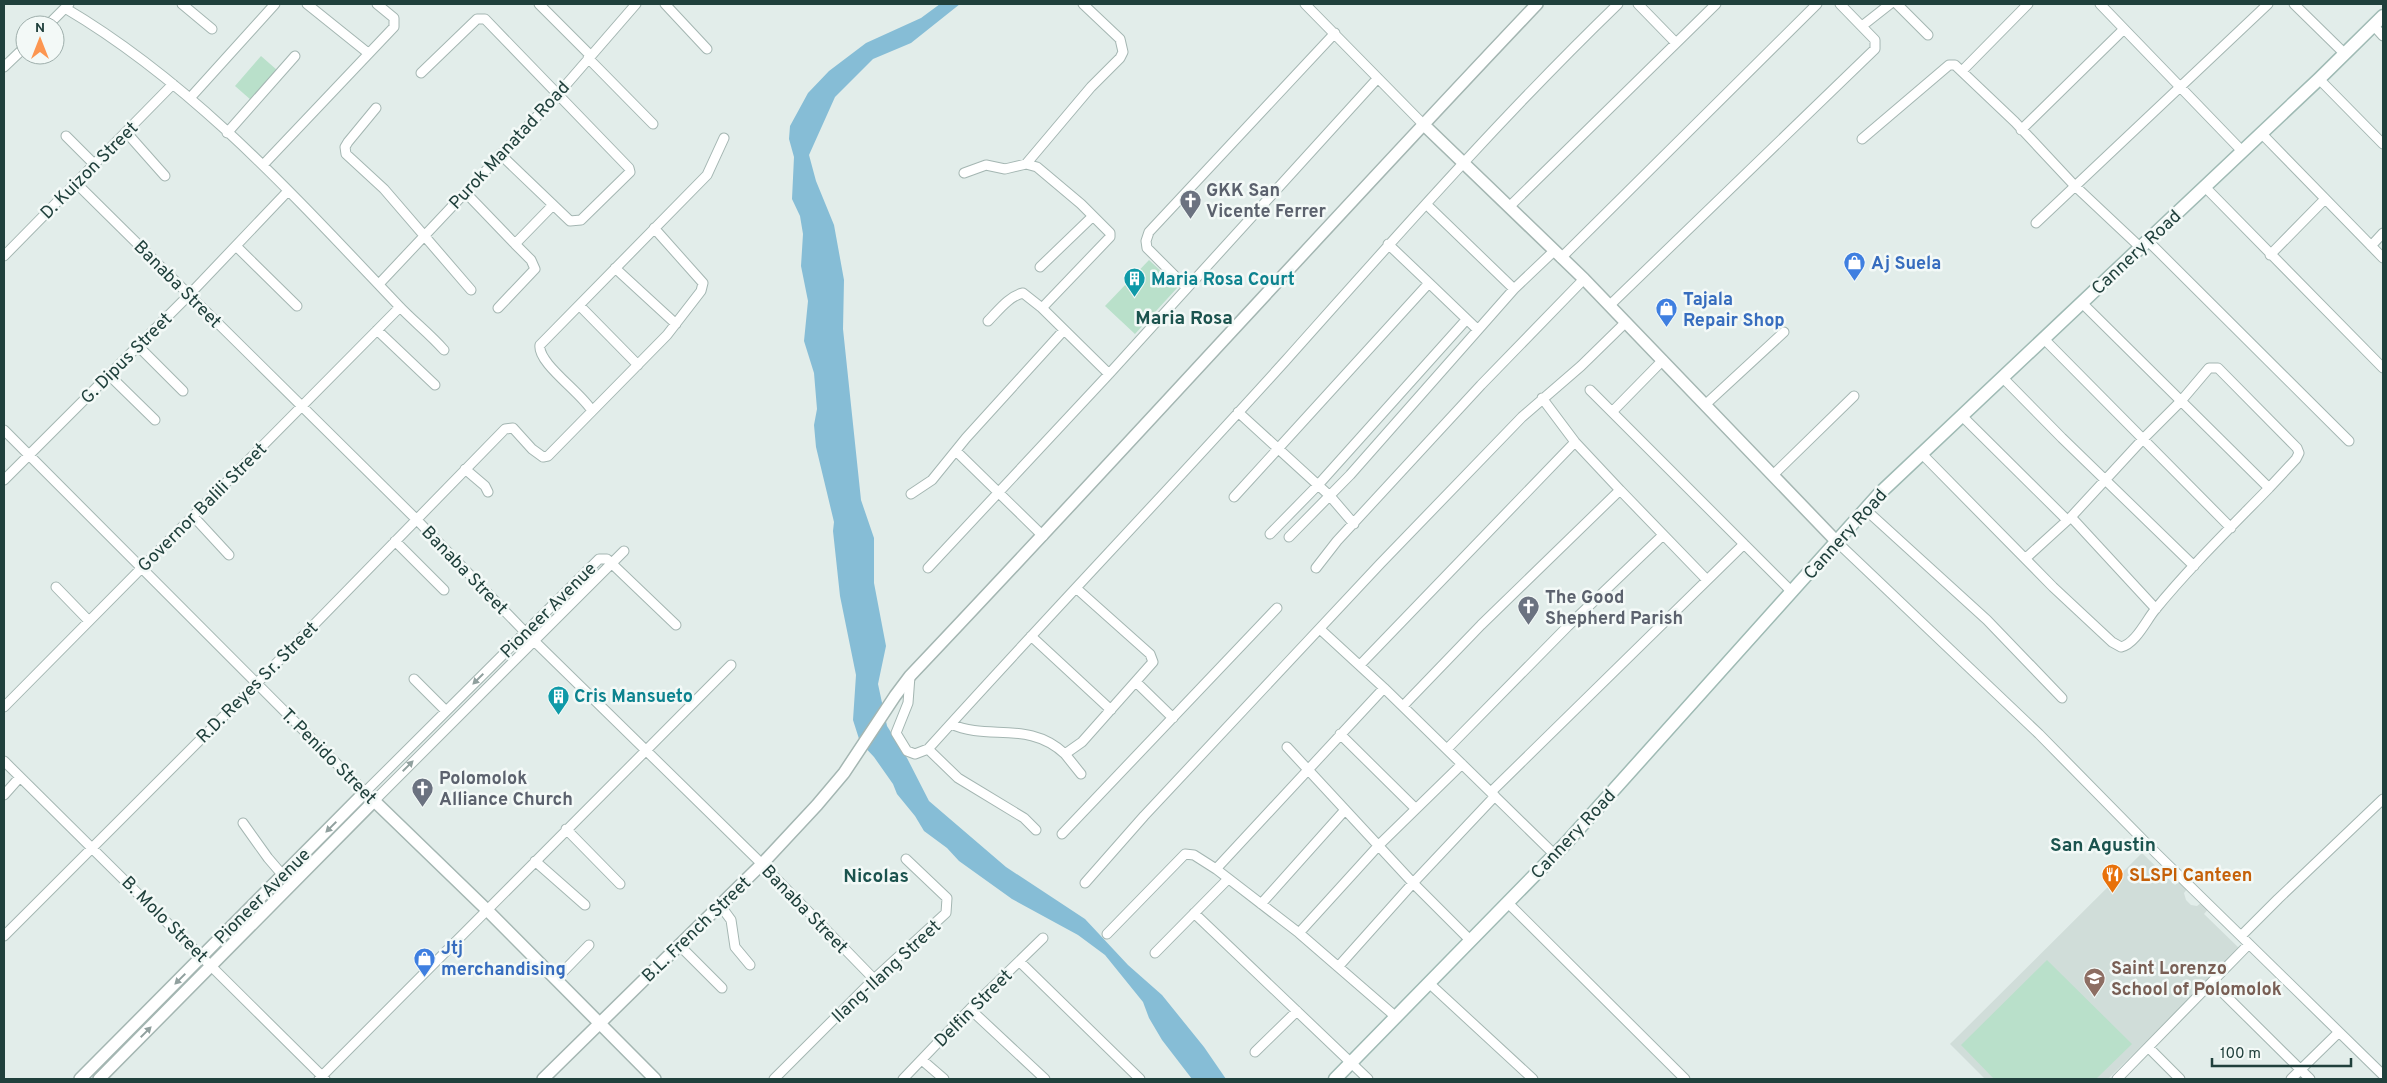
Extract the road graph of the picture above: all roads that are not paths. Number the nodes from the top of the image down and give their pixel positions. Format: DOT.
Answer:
graph roads {
  1 [pos="182,4"];
  2 [pos="275,4"];
  3 [pos="307,4"];
  4 [pos="377,4"];
  5 [pos="539,4"];
  6 [pos="636,4"];
  7 [pos="665,4"];
  8 [pos="1083,4"];
  9 [pos="1305,4"];
  10 [pos="1537,4"];
  11 [pos="1618,4"];
  12 [pos="1638,4"];
  13 [pos="1716,4"];
  14 [pos="1817,4"];
  15 [pos="1840,4"];
  16 [pos="1890,4"];
  17 [pos="1897,4"];
  18 [pos="2028,4"];
  19 [pos="2100,4"];
  20 [pos="2268,4"];
  21 [pos="2294,4"];
  22 [pos="67,6"];
  23 [pos="58,15"];
  24 [pos="2383,16"];
  25 [pos="1862,26"];
  26 [pos="2374,26"];
  27 [pos="212,30"];
  28 [pos="2124,30"];
  29 [pos="1335,34"];
  30 [pos="1928,35"];
  31 [pos="2383,36"];
  32 [pos="1676,42"];
  33 [pos="707,48"];
  34 [pos="368,52"];
  35 [pos="2345,54"];
  36 [pos="295,56"];
  37 [pos="15,57"];
  38 [pos="590,57"];
  39 [pos="4,67"];
  40 [pos="1962,71"];
  41 [pos="422,73"];
  42 [pos="1377,79"];
  43 [pos="2319,80"];
  44 [pos="173,84"];
  45 [pos="2181,86"];
  46 [pos="558,94"];
  47 [pos="190,98"];
  48 [pos="376,108"];
  49 [pos="654,124"];
  50 [pos="1423,124"];
  51 [pos="2021,130"];
  52 [pos="126,132"];
  53 [pos="227,133"];
  54 [pos="2262,134"];
  55 [pos="66,136"];
  56 [pos="724,138"];
  57 [pos="1862,139"];
  58 [pos="2383,144"];
  59 [pos="2242,151"];
  60 [pos="500,154"];
  61 [pos="1464,163"];
  62 [pos="94,164"];
  63 [pos="1026,164"];
  64 [pos="263,165"];
  65 [pos="964,173"];
  66 [pos="166,176"];
  67 [pos="76,182"];
  68 [pos="2074,185"];
  69 [pos="2205,186"];
  70 [pos="288,190"];
  71 [pos="465,192"];
  72 [pos="2324,198"];
  73 [pos="1426,204"];
  74 [pos="553,205"];
  75 [pos="1509,207"];
  76 [pos="1093,216"];
  77 [pos="2036,223"];
  78 [pos="654,228"];
  79 [pos="2383,234"];
  80 [pos="425,236"];
  81 [pos="515,244"];
  82 [pos="1388,244"];
  83 [pos="2145,244"];
  84 [pos="236,246"];
  85 [pos="2371,246"];
  86 [pos="1557,254"];
  87 [pos="2270,255"];
  88 [pos="4,256"];
  89 [pos="2383,258"];
  90 [pos="1040,267"];
  91 [pos="615,268"];
  92 [pos="1584,279"];
  93 [pos="1429,283"];
  94 [pos="378,284"];
  95 [pos="1187,288"];
  96 [pos="1514,289"];
  97 [pos="471,290"];
  98 [pos="190,295"];
  99 [pos="2082,303"];
  100 [pos="1610,305"];
  101 [pos="297,306"];
  102 [pos="580,306"];
  103 [pos="400,307"];
  104 [pos="498,308"];
  105 [pos="1042,308"];
  106 [pos="1466,320"];
  107 [pos="988,321"];
  108 [pos="1626,322"];
  109 [pos="676,324"];
  110 [pos="377,330"];
  111 [pos="1064,330"];
  112 [pos="1478,330"];
  113 [pos="1784,332"];
  114 [pos="2044,339"];
  115 [pos="138,346"];
  116 [pos="444,350"];
  117 [pos="1663,360"];
  118 [pos="638,365"];
  119 [pos="2383,368"];
  120 [pos="1109,374"];
  121 [pos="109,375"];
  122 [pos="2003,378"];
  123 [pos="435,385"];
  124 [pos="1590,390"];
  125 [pos="183,391"];
  126 [pos="1854,396"];
  127 [pos="1542,398"];
  128 [pos="2181,401"];
  129 [pos="1706,404"];
  130 [pos="301,407"];
  131 [pos="592,411"];
  132 [pos="1238,412"];
  133 [pos="1612,412"];
  134 [pos="1962,416"];
  135 [pos="154,420"];
  136 [pos="4,430"];
  137 [pos="2143,439"];
  138 [pos="2349,441"];
  139 [pos="1575,442"];
  140 [pos="1279,449"];
  141 [pos="956,451"];
  142 [pos="1922,454"];
  143 [pos="28,455"];
  144 [pos="465,469"];
  145 [pos="1774,474"];
  146 [pos="2106,479"];
  147 [pos="4,480"];
  148 [pos="1318,485"];
  149 [pos="2269,488"];
  150 [pos="1620,490"];
  151 [pos="488,492"];
  152 [pos="911,494"];
  153 [pos="998,494"];
  154 [pos="1330,496"];
  155 [pos="1234,497"];
  156 [pos="1866,510"];
  157 [pos="192,516"];
  158 [pos="2068,518"];
  159 [pos="416,519"];
  160 [pos="1354,524"];
  161 [pos="2231,528"];
  162 [pos="1270,534"];
  163 [pos="1663,535"];
  164 [pos="1043,536"];
  165 [pos="1289,537"];
  166 [pos="395,541"];
  167 [pos="1837,542"];
  168 [pos="1744,544"];
  169 [pos="624,551"];
  170 [pos="229,555"];
  171 [pos="2026,558"];
  172 [pos="611,563"];
  173 [pos="2194,566"];
  174 [pos="141,568"];
  175 [pos="928,568"];
  176 [pos="1316,568"];
  177 [pos="1707,580"];
  178 [pos="56,587"];
  179 [pos="1076,588"];
  180 [pos="444,590"];
  181 [pos="1792,592"];
  182 [pos="1277,608"];
  183 [pos="2156,609"];
  184 [pos="89,621"];
  185 [pos="676,625"];
  186 [pos="1320,630"];
  187 [pos="525,632"];
  188 [pos="1031,636"];
  189 [pos="533,640"];
  190 [pos="731,665"];
  191 [pos="1360,665"];
  192 [pos="910,676"];
  193 [pos="414,679"];
  194 [pos="1136,682"];
  195 [pos="256,684"];
  196 [pos="1384,688"];
  197 [pos="2062,698"];
  198 [pos="4,706"];
  199 [pos="1403,706"];
  200 [pos="1111,710"];
  201 [pos="446,711"];
  202 [pos="1173,718"];
  203 [pos="951,724"];
  204 [pos="1340,734"];
  205 [pos="1287,747"];
  206 [pos="928,749"];
  207 [pos="1447,749"];
  208 [pos="646,751"];
  209 [pos="1065,754"];
  210 [pos="4,761"];
  211 [pos="1462,764"];
  212 [pos="1308,769"];
  213 [pos="1081,774"];
  214 [pos="20,777"];
  215 [pos="365,792"];
  216 [pos="1493,794"];
  217 [pos="4,795"];
  218 [pos="2383,799"];
  219 [pos="374,801"];
  220 [pos="1416,809"];
  221 [pos="1345,810"];
  222 [pos="243,823"];
  223 [pos="566,829"];
  224 [pos="1036,830"];
  225 [pos="1062,834"];
  226 [pos="1379,845"];
  227 [pos="93,847"];
  228 [pos="1555,855"];
  229 [pos="906,859"];
  230 [pos="535,861"];
  231 [pos="762,864"];
  232 [pos="1216,869"];
  233 [pos="283,875"];
  234 [pos="1228,879"];
  235 [pos="1085,883"];
  236 [pos="1413,883"];
  237 [pos="292,884"];
  238 [pos="620,884"];
  239 [pos="1508,903"];
  240 [pos="1261,904"];
  241 [pos="585,905"];
  242 [pos="720,905"];
  243 [pos="487,910"];
  244 [pos="1194,913"];
  245 [pos="1299,933"];
  246 [pos="1106,934"];
  247 [pos="4,936"];
  248 [pos="2241,936"];
  249 [pos="1043,938"];
  250 [pos="1470,940"];
  251 [pos="2249,944"];
  252 [pos="589,945"];
  253 [pos="680,945"];
  254 [pos="1154,953"];
  255 [pos="202,956"];
  256 [pos="1020,962"];
  257 [pos="212,965"];
  258 [pos="750,965"];
  259 [pos="1338,967"];
  260 [pos="556,979"];
  261 [pos="874,979"];
  262 [pos="2212,982"];
  263 [pos="1430,984"];
  264 [pos="722,988"];
  265 [pos="970,1009"];
  266 [pos="1297,1011"];
  267 [pos="1396,1017"];
  268 [pos="601,1023"];
  269 [pos="2338,1033"];
  270 [pos="116,1044"];
  271 [pos="2149,1048"];
  272 [pos="1255,1052"];
  273 [pos="125,1053"];
  274 [pos="922,1060"];
  275 [pos="1351,1063"];
  276 [pos="2300,1069"];
  277 [pos="2383,1076"];
  278 [pos="322,1078"];
  279 [pos="80,1079"];
  280 [pos="99,1079"];
  281 [pos="543,1079"];
  282 [pos="655,1079"];
  283 [pos="774,1079"];
  284 [pos="903,1079"];
  285 [pos="944,1079"];
  286 [pos="1045,1079"];
  287 [pos="1140,1079"];
  288 [pos="1335,1079"];
  289 [pos="1368,1079"];
  290 [pos="1533,1079"];
  291 [pos="1685,1079"];
  292 [pos="2117,1079"];
  293 [pos="2180,1079"];
  294 [pos="2291,1079"];
  295 [pos="2310,1079"];
  1 -- 27 [label="street"];
  2 -- 47 [label="street"];
  3 -- 34 [label="street"];
  4 -- 34 [label="street"];
  5 -- 38 [label="street"];
  6 -- 38 [label="street, Purok Manatad Road"];
  7 -- 33 [label="street"];
  8 -- 63 [label="street"];
  9 -- 29 [label="street"];
  10 -- 50 [label="street, B.L. French Street"];
  11 -- 61 [label="street"];
  12 -- 32 [label="street"];
  13 -- 32 [label="street"];
  14 -- 86 [label="street"];
  15 -- 25 [label="street"];
  16 -- 25 [label="street"];
  17 -- 30 [label="street"];
  18 -- 40 [label="street"];
  19 -- 28 [label="street"];
  20 -- 45 [label="street"];
  21 -- 35 [label="street"];
  22 -- 23 [label="street"];
  22 -- 44 [label="street"];
  24 -- 26 [label="main road, Cannery Road"];
  25 -- 100 [label="street"];
  26 -- 31 [label="street"];
  26 -- 35 [label="main road, Cannery Road"];
  28 -- 45 [label="street"];
  28 -- 51 [label="street"];
  29 -- 42 [label="street"];
  29 -- 95 [label="street"];
  32 -- 75 [label="street"];
  34 -- 64 [label="street"];
  35 -- 43 [label="main road, Cannery Road"];
  36 -- 53 [label="street"];
  37 -- 39 [label="street"];
  38 -- 46 [label="street, Purok Manatad Road"];
  38 -- 49 [label="street"];
  40 -- 51 [label="street"];
  40 -- 57 [label="street"];
  41 -- 46 [label="street"];
  42 -- 50 [label="street"];
  42 -- 95 [label="street"];
  43 -- 54 [label="main road, Cannery Road"];
  43 -- 58 [label="street"];
  44 -- 47 [label="street"];
  44 -- 52 [label="street, D. Kuizon Street"];
  45 -- 59 [label="street"];
  45 -- 68 [label="street"];
  46 -- 60 [label="street, Purok Manatad Road"];
  46 -- 74 [label="street"];
  47 -- 53 [label="street"];
  48 -- 80 [label="street"];
  50 -- 61 [label="street"];
  50 -- 164 [label="street, B.L. French Street"];
  51 -- 68 [label="street"];
  52 -- 62 [label="street, D. Kuizon Street"];
  52 -- 66 [label="street"];
  53 -- 64 [label="street"];
  54 -- 59 [label="main road, Cannery Road"];
  54 -- 72 [label="street"];
  55 -- 62 [label="street"];
  56 -- 78 [label="street"];
  59 -- 69 [label="main road, Cannery Road"];
  60 -- 71 [label="street, Purok Manatad Road"];
  60 -- 74 [label="street"];
  61 -- 73 [label="street"];
  61 -- 75 [label="street"];
  62 -- 67 [label="street, D. Kuizon Street"];
  63 -- 65 [label="street"];
  63 -- 76 [label="street"];
  64 -- 70 [label="street"];
  67 -- 88 [label="street, D. Kuizon Street"];
  67 -- 98 [label="street, Banaba Street"];
  68 -- 77 [label="street"];
  68 -- 83 [label="street"];
  69 -- 83 [label="main road, Cannery Road"];
  69 -- 87 [label="street"];
  70 -- 84 [label="street, G. Dipus Street"];
  70 -- 94 [label="street"];
  71 -- 80 [label="street, Purok Manatad Road"];
  71 -- 81 [label="street"];
  72 -- 85 [label="street"];
  72 -- 87 [label="street"];
  73 -- 82 [label="street"];
  73 -- 96 [label="street"];
  74 -- 81 [label="street"];
  75 -- 86 [label="street"];
  76 -- 90 [label="street"];
  76 -- 105 [label="street"];
  78 -- 91 [label="street"];
  78 -- 109 [label="street"];
  79 -- 85 [label="street"];
  80 -- 94 [label="street, Purok Manatad Road"];
  80 -- 97 [label="street"];
  81 -- 104 [label="street"];
  82 -- 93 [label="street"];
  82 -- 132 [label="street"];
  83 -- 99 [label="main road, Cannery Road"];
  83 -- 138 [label="street"];
  84 -- 98 [label="street, G. Dipus Street"];
  84 -- 101 [label="street"];
  85 -- 89 [label="street"];
  86 -- 92 [label="street"];
  86 -- 96 [label="street"];
  87 -- 119 [label="street"];
  91 -- 102 [label="street"];
  91 -- 109 [label="street"];
  92 -- 100 [label="street"];
  92 -- 160 [label="street"];
  93 -- 106 [label="street"];
  93 -- 140 [label="street"];
  94 -- 103 [label="street"];
  95 -- 120 [label="street"];
  96 -- 112 [label="street"];
  98 -- 115 [label="street, G. Dipus Street"];
  98 -- 130 [label="street, Banaba Street"];
  99 -- 114 [label="main road, Cannery Road"];
  99 -- 128 [label="street"];
  100 -- 108 [label="street"];
  102 -- 118 [label="street"];
  102 -- 131 [label="street"];
  103 -- 110 [label="street, Governor Balili Street"];
  103 -- 116 [label="street"];
  105 -- 107 [label="street"];
  105 -- 111 [label="street"];
  106 -- 112 [label="street"];
  106 -- 148 [label="street"];
  108 -- 117 [label="street"];
  108 -- 127 [label="street"];
  109 -- 118 [label="street"];
  110 -- 123 [label="street"];
  110 -- 130 [label="street, Governor Balili Street"];
  111 -- 120 [label="street"];
  111 -- 141 [label="street"];
  112 -- 154 [label="street"];
  113 -- 129 [label="street"];
  114 -- 122 [label="main road, Cannery Road"];
  114 -- 137 [label="street"];
  115 -- 121 [label="street, G. Dipus Street"];
  115 -- 125 [label="street"];
  117 -- 129 [label="street"];
  117 -- 133 [label="street"];
  118 -- 131 [label="street"];
  120 -- 153 [label="street"];
  121 -- 135 [label="street"];
  121 -- 143 [label="street, G. Dipus Street"];
  122 -- 134 [label="main road, Cannery Road"];
  122 -- 146 [label="street"];
  124 -- 133 [label="street"];
  126 -- 145 [label="street"];
  127 -- 139 [label="street"];
  127 -- 186 [label="street"];
  128 -- 137 [label="street"];
  128 -- 149 [label="street"];
  128 -- 149 [label="street"];
  129 -- 145 [label="street"];
  130 -- 157 [label="street, Governor Balili Street"];
  130 -- 159 [label="street, Banaba Street"];
  131 -- 144 [label="street, R.D. Reyes Sr. Street"];
  132 -- 140 [label="street"];
  132 -- 179 [label="street"];
  133 -- 168 [label="street"];
  134 -- 142 [label="main road, Cannery Road"];
  134 -- 158 [label="street"];
  136 -- 143 [label="street, T. Penido Street"];
  137 -- 146 [label="street"];
  137 -- 161 [label="street"];
  139 -- 150 [label="street"];
  139 -- 191 [label="street"];
  140 -- 148 [label="street"];
  140 -- 155 [label="street"];
  141 -- 152 [label="street"];
  141 -- 153 [label="street"];
  142 -- 156 [label="main road, Cannery Road"];
  142 -- 171 [label="street"];
  143 -- 147 [label="street, G. Dipus Street"];
  143 -- 174 [label="street, T. Penido Street"];
  144 -- 151 [label="street"];
  144 -- 159 [label="street, R.D. Reyes Sr. Street"];
  145 -- 167 [label="street"];
  146 -- 158 [label="street"];
  146 -- 173 [label="street"];
  148 -- 154 [label="street"];
  148 -- 162 [label="street"];
  149 -- 161 [label="street"];
  150 -- 163 [label="street"];
  150 -- 199 [label="street"];
  153 -- 164 [label="street"];
  153 -- 175 [label="street"];
  154 -- 160 [label="street"];
  154 -- 165 [label="street"];
  156 -- 167 [label="main road, Cannery Road"];
  156 -- 197 [label="street"];
  157 -- 170 [label="street"];
  157 -- 174 [label="street, Governor Balili Street"];
  158 -- 171 [label="street"];
  158 -- 183 [label="street"];
  159 -- 166 [label="street, R.D. Reyes Sr. Street"];
  159 -- 187 [label="street, Banaba Street"];
  160 -- 176 [label="street"];
  161 -- 173 [label="street"];
  163 -- 177 [label="street"];
  163 -- 207 [label="street"];
  164 -- 192 [label="street, B.L. French Street"];
  166 -- 180 [label="street"];
  166 -- 195 [label="street, R.D. Reyes Sr. Street"];
  167 -- 181 [label="main road, Cannery Road"];
  167 -- 248 [label="street"];
  168 -- 177 [label="street"];
  168 -- 181 [label="street"];
  169 -- 172 [label="street"];
  171 -- 183 [label="street"];
  172 -- 185 [label="street"];
  172 -- 187 [label="street, Pioneer Avenue"];
  172 -- 189 [label="street, Pioneer Avenue"];
  173 -- 183 [label="street"];
  174 -- 184 [label="street, Governor Balili Street"];
  174 -- 195 [label="street, T. Penido Street"];
  177 -- 216 [label="street"];
  178 -- 184 [label="street"];
  179 -- 188 [label="street"];
  179 -- 194 [label="street"];
  181 -- 228 [label="main road, Cannery Road"];
  182 -- 202 [label="street"];
  184 -- 198 [label="street, Governor Balili Street"];
  186 -- 191 [label="street"];
  186 -- 235 [label="street"];
  187 -- 189 [label="street, Banaba Street"];
  187 -- 201 [label="street, Pioneer Avenue, one-way"];
  188 -- 200 [label="street"];
  188 -- 203 [label="street"];
  189 -- 208 [label="street, Banaba Street"];
  219 -- 189 [label="street, Pioneer Avenue, one-way"];
  190 -- 208 [label="street"];
  191 -- 196 [label="street"];
  192 -- 206 [label="street"];
  192 -- 231 [label="street, B.L. French Street"];
  193 -- 201 [label="street"];
  194 -- 200 [label="street"];
  194 -- 202 [label="street"];
  195 -- 215 [label="street, T. Penido Street"];
  195 -- 227 [label="street, R.D. Reyes Sr. Street"];
  196 -- 199 [label="street"];
  196 -- 204 [label="street"];
  199 -- 207 [label="street"];
  200 -- 209 [label="street"];
  201 -- 215 [label="street, Pioneer Avenue"];
  202 -- 225 [label="street"];
  203 -- 206 [label="street"];
  203 -- 209 [label="street"];
  204 -- 212 [label="street"];
  204 -- 220 [label="street"];
  205 -- 212 [label="street"];
  206 -- 224 [label="street"];
  207 -- 211 [label="street"];
  208 -- 223 [label="street"];
  208 -- 231 [label="street, Banaba Street"];
  209 -- 213 [label="street"];
  210 -- 214 [label="street, B. Molo Street"];
  211 -- 216 [label="street"];
  211 -- 220 [label="street"];
  212 -- 221 [label="street"];
  212 -- 232 [label="street"];
  214 -- 217 [label="street"];
  214 -- 227 [label="street, B. Molo Street"];
  215 -- 219 [label="street, T. Penido Street"];
  215 -- 233 [label="street, Pioneer Avenue, one-way"];
  216 -- 228 [label="street"];
  216 -- 236 [label="street"];
  218 -- 248 [label="street"];
  219 -- 237 [label="street, Pioneer Avenue"];
  219 -- 243 [label="street, T. Penido Street"];
  220 -- 226 [label="street"];
  221 -- 226 [label="street"];
  221 -- 240 [label="street"];
  222 -- 233 [label="street"];
  223 -- 230 [label="street"];
  223 -- 238 [label="street"];
  226 -- 236 [label="street"];
  226 -- 245 [label="street"];
  227 -- 247 [label="street, R.D. Reyes Sr. Street"];
  227 -- 255 [label="street, B. Molo Street"];
  228 -- 239 [label="main road, Cannery Road"];
  229 -- 261 [label="street, Ilang-Ilang Street"];
  230 -- 241 [label="street"];
  230 -- 243 [label="street"];
  231 -- 242 [label="street, B.L. French Street"];
  231 -- 261 [label="street, Banaba Street"];
  232 -- 234 [label="street"];
  232 -- 246 [label="street"];
  233 -- 237 [label="street"];
  233 -- 255 [label="street, Pioneer Avenue"];
  234 -- 240 [label="street"];
  234 -- 244 [label="street"];
  236 -- 250 [label="street"];
  236 -- 259 [label="street"];
  237 -- 257 [label="street, Pioneer Avenue"];
  239 -- 250 [label="main road, Cannery Road"];
  239 -- 291 [label="street"];
  240 -- 245 [label="street"];
  242 -- 253 [label="street, B.L. French Street"];
  242 -- 258 [label="street"];
  243 -- 260 [label="street, T. Penido Street"];
  243 -- 278 [label="street"];
  244 -- 254 [label="street"];
  244 -- 266 [label="street"];
  245 -- 259 [label="street"];
  248 -- 251 [label="street"];
  249 -- 256 [label="street, Delfin Street"];
  250 -- 263 [label="main road, Cannery Road"];
  251 -- 262 [label="street"];
  251 -- 269 [label="street"];
  252 -- 260 [label="street"];
  253 -- 264 [label="street"];
  253 -- 268 [label="street, B.L. French Street"];
  255 -- 257 [label="street, B. Molo Street"];
  255 -- 270 [label="street, Pioneer Avenue, one-way"];
  256 -- 265 [label="street, Delfin Street"];
  256 -- 287 [label="street"];
  273 -- 257 [label="street, Pioneer Avenue, one-way"];
  257 -- 278 [label="street, B. Molo Street"];
  259 -- 267 [label="street"];
  260 -- 268 [label="street, T. Penido Street"];
  261 -- 283 [label="street, Ilang-Ilang Street"];
  262 -- 271 [label="street"];
  262 -- 276 [label="street"];
  263 -- 267 [label="main road, Cannery Road"];
  263 -- 290 [label="street"];
  265 -- 274 [label="street, Delfin Street"];
  265 -- 286 [label="street"];
  266 -- 272 [label="street"];
  266 -- 275 [label="street"];
  267 -- 275 [label="main road, Cannery Road"];
  268 -- 281 [label="street, B.L. French Street"];
  268 -- 282 [label="street, T. Penido Street"];
  269 -- 276 [label="street"];
  269 -- 277 [label="street"];
  270 -- 273 [label="street"];
  270 -- 279 [label="street, Pioneer Avenue"];
  271 -- 292 [label="street"];
  271 -- 293 [label="street"];
  273 -- 280 [label="street, Pioneer Avenue"];
  274 -- 284 [label="street, Delfin Street"];
  274 -- 285 [label="street"];
  275 -- 288 [label="main road, Cannery Road"];
  275 -- 289 [label="street"];
  276 -- 294 [label="street"];
  276 -- 295 [label="street"];
}
